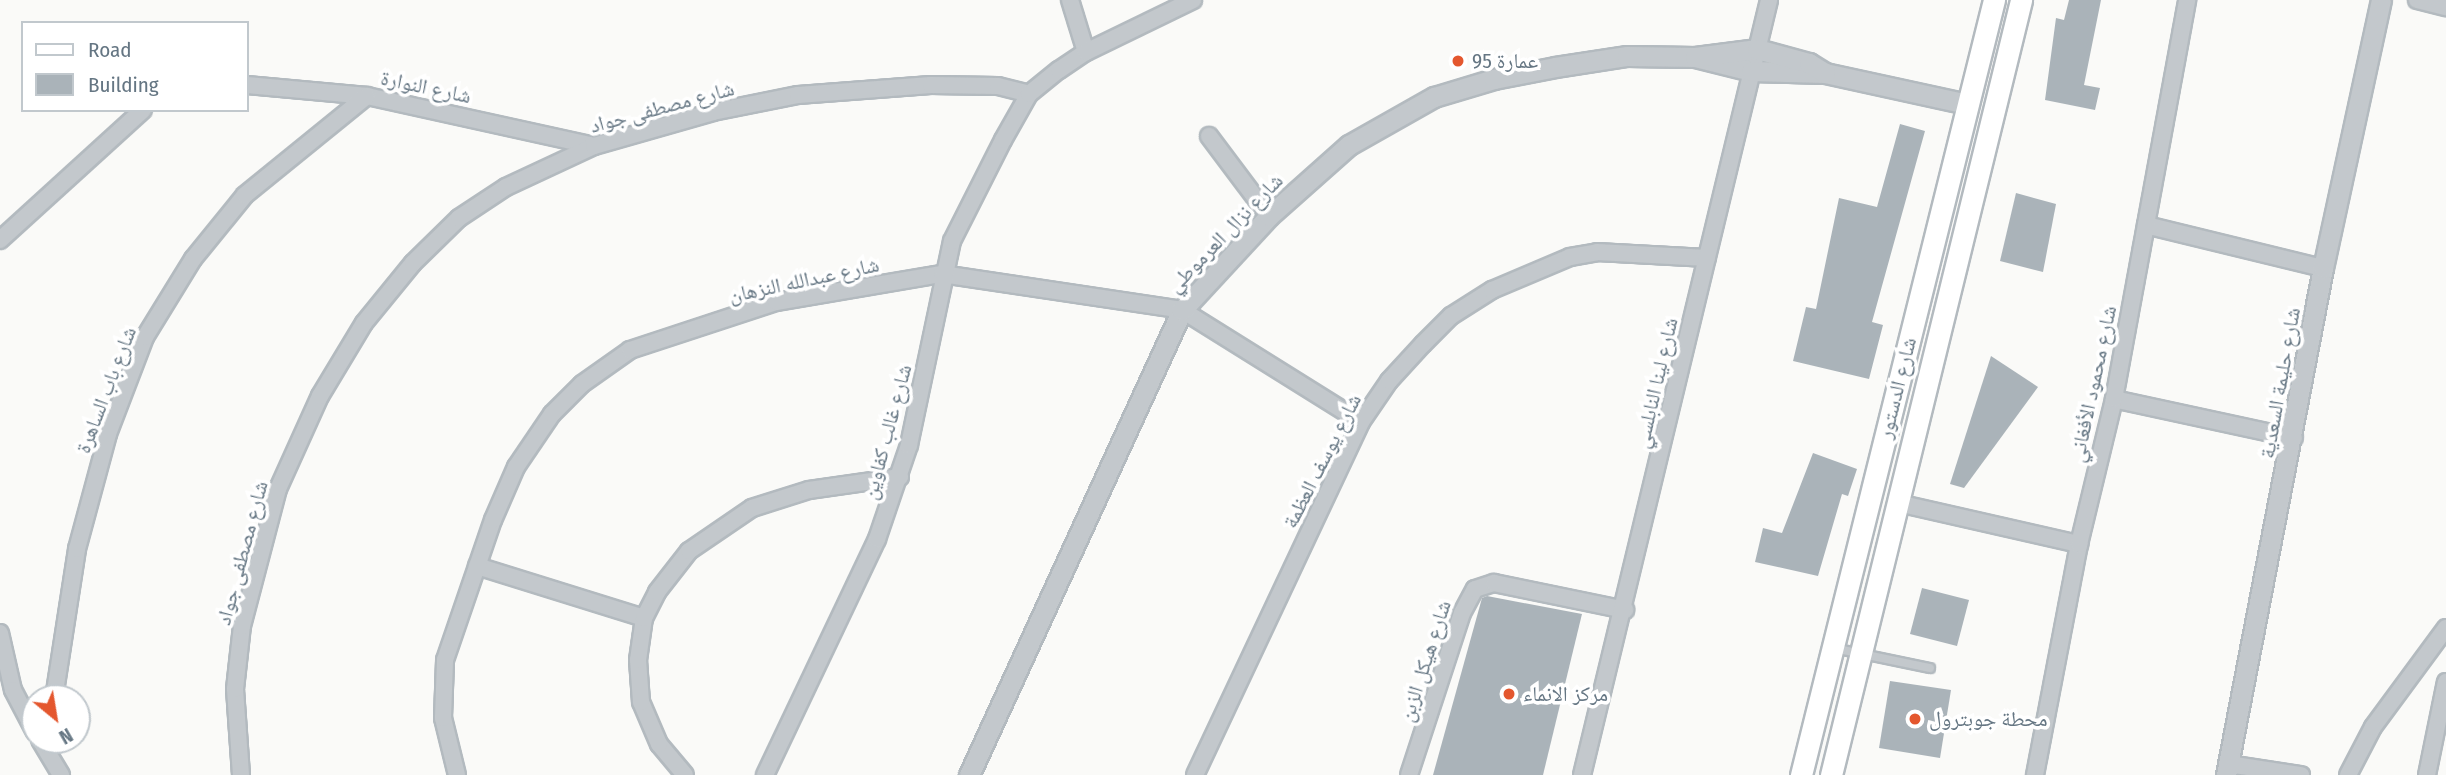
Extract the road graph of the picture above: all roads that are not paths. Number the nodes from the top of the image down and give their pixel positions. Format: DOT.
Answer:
graph roads {
  1 [pos="1070,0"];
  2 [pos="1193,0"];
  3 [pos="1769,0"];
  4 [pos="1994,0"];
  5 [pos="2021,0"];
  6 [pos="2187,0"];
  7 [pos="2381,0"];
  8 [pos="2417,0"];
  9 [pos="2446,7"];
  10 [pos="1757,48"];
  11 [pos="1086,51"];
  12 [pos="1695,57"];
  13 [pos="1751,71"];
  14 [pos="1825,73"];
  15 [pos="248,85"];
  16 [pos="1029,94"];
  17 [pos="367,96"];
  18 [pos="1967,104"];
  19 [pos="141,112"];
  20 [pos="1209,136"];
  21 [pos="594,146"];
  22 [pos="1269,216"];
  23 [pos="2146,225"];
  24 [pos="0,240"];
  25 [pos="1707,258"];
  26 [pos="2323,268"];
  27 [pos="942,274"];
  28 [pos="1182,310"];
  29 [pos="2113,399"];
  30 [pos="1361,422"];
  31 [pos="2294,438"];
  32 [pos="900,477"];
  33 [pos="1898,503"];
  34 [pos="2079,544"];
  35 [pos="477,566"];
  36 [pos="1625,610"];
  37 [pos="644,618"];
  38 [pos="2446,628"];
  39 [pos="0,633"];
  40 [pos="1830,647"];
  41 [pos="1858,654"];
  42 [pos="1930,668"];
  43 [pos="2446,682"];
  44 [pos="56,684"];
  45 [pos="21,705"];
  46 [pos="45,754"];
  47 [pos="50,754"];
  48 [pos="2227,770"];
  49 [pos="44,775"];
  50 [pos="61,775"];
  51 [pos="241,775"];
  52 [pos="457,775"];
  53 [pos="685,775"];
  54 [pos="765,775"];
  55 [pos="969,775"];
  56 [pos="1195,775"];
  57 [pos="1409,775"];
  58 [pos="1582,775"];
  59 [pos="1801,775"];
  60 [pos="1831,775"];
  61 [pos="2035,775"];
  62 [pos="2301,775"];
  63 [pos="2348,775"];
  64 [pos="2427,775"];
  1 -- 11 [label="street"];
  2 -- 11 [label="street"];
  3 -- 10 [label="street, شارع لينا النابلسي"];
  4 -- 18 [label="main road, شارع الدستور"];
  5 -- 33 [label="main road, شارع الدستور"];
  6 -- 23 [label="street, شارع محمود الأفغاني"];
  7 -- 26 [label="street, شارع حليمة السعدية"];
  8 -- 9 [label="street"];
  10 -- 12 [label="street, شارع نزال العرموطي"];
  10 -- 13 [label="street, شارع لينا النابلسي"];
  10 -- 14 [label="street, شارع نزال العرموطي"];
  11 -- 16 [label="street"];
  12 -- 13 [label="street, شارع نزال العرموطي"];
  12 -- 22 [label="street, شارع نزال العرموطي"];
  13 -- 14 [label="street, شارع نزال العرموطي"];
  13 -- 25 [label="street, شارع لينا النابلسي"];
  14 -- 18 [label="street, شارع نزال العرموطي"];
  15 -- 17 [label="street, شارع النوارة"];
  16 -- 21 [label="street, شارع مصطفى جواد"];
  16 -- 27 [label="street, شارع غالب كفاوين"];
  17 -- 21 [label="street, شارع النوارة"];
  17 -- 44 [label="street, شارع باب الساهرة"];
  18 -- 40 [label="main road, شارع الدستور"];
  19 -- 24 [label="street"];
  20 -- 22 [label="street"];
  21 -- 51 [label="street, شارع مصطفى جواد"];
  22 -- 28 [label="street, شارع نزال العرموطي"];
  23 -- 26 [label="street"];
  23 -- 29 [label="street, شارع محمود الأفغاني"];
  25 -- 30 [label="street, شارع يوسف العظمة"];
  25 -- 36 [label="street, شارع لينا النابلسي"];
  26 -- 31 [label="street, شارع حليمة السعدية"];
  27 -- 28 [label="street, شارع عبدالله النزهان"];
  27 -- 32 [label="street, شارع غالب كفاوين"];
  27 -- 35 [label="street, شارع عبدالله النزهان"];
  28 -- 30 [label="street, شارع عبدالله النزهان"];
  28 -- 55 [label="street, شارع نزال العرموطي"];
  29 -- 31 [label="street"];
  29 -- 34 [label="street, شارع محمود الأفغاني"];
  30 -- 56 [label="street, شارع يوسف العظمة"];
  31 -- 48 [label="street, شارع حليمة السعدية"];
  32 -- 37 [label="street"];
  32 -- 54 [label="street, شارع غالب كفاوين"];
  33 -- 34 [label="street"];
  33 -- 41 [label="main road, شارع الدستور"];
  34 -- 61 [label="street, شارع محمود الأفغاني"];
  35 -- 37 [label="street"];
  35 -- 52 [label="street, شارع عبدالله النزهان"];
  36 -- 57 [label="street, شارع هيكل الزبن"];
  36 -- 58 [label="street, شارع لينا النابلسي"];
  37 -- 53 [label="street"];
  38 -- 63 [label="street"];
  39 -- 45 [label="street"];
  40 -- 41 [label="lane"];
  40 -- 59 [label="main road, شارع الدستور"];
  41 -- 42 [label="lane"];
  41 -- 60 [label="main road, شارع الدستور"];
  43 -- 64 [label="street"];
  46 -- 49 [label="street"];
  47 -- 50 [label="street"];
  48 -- 62 [label="street"];
}
